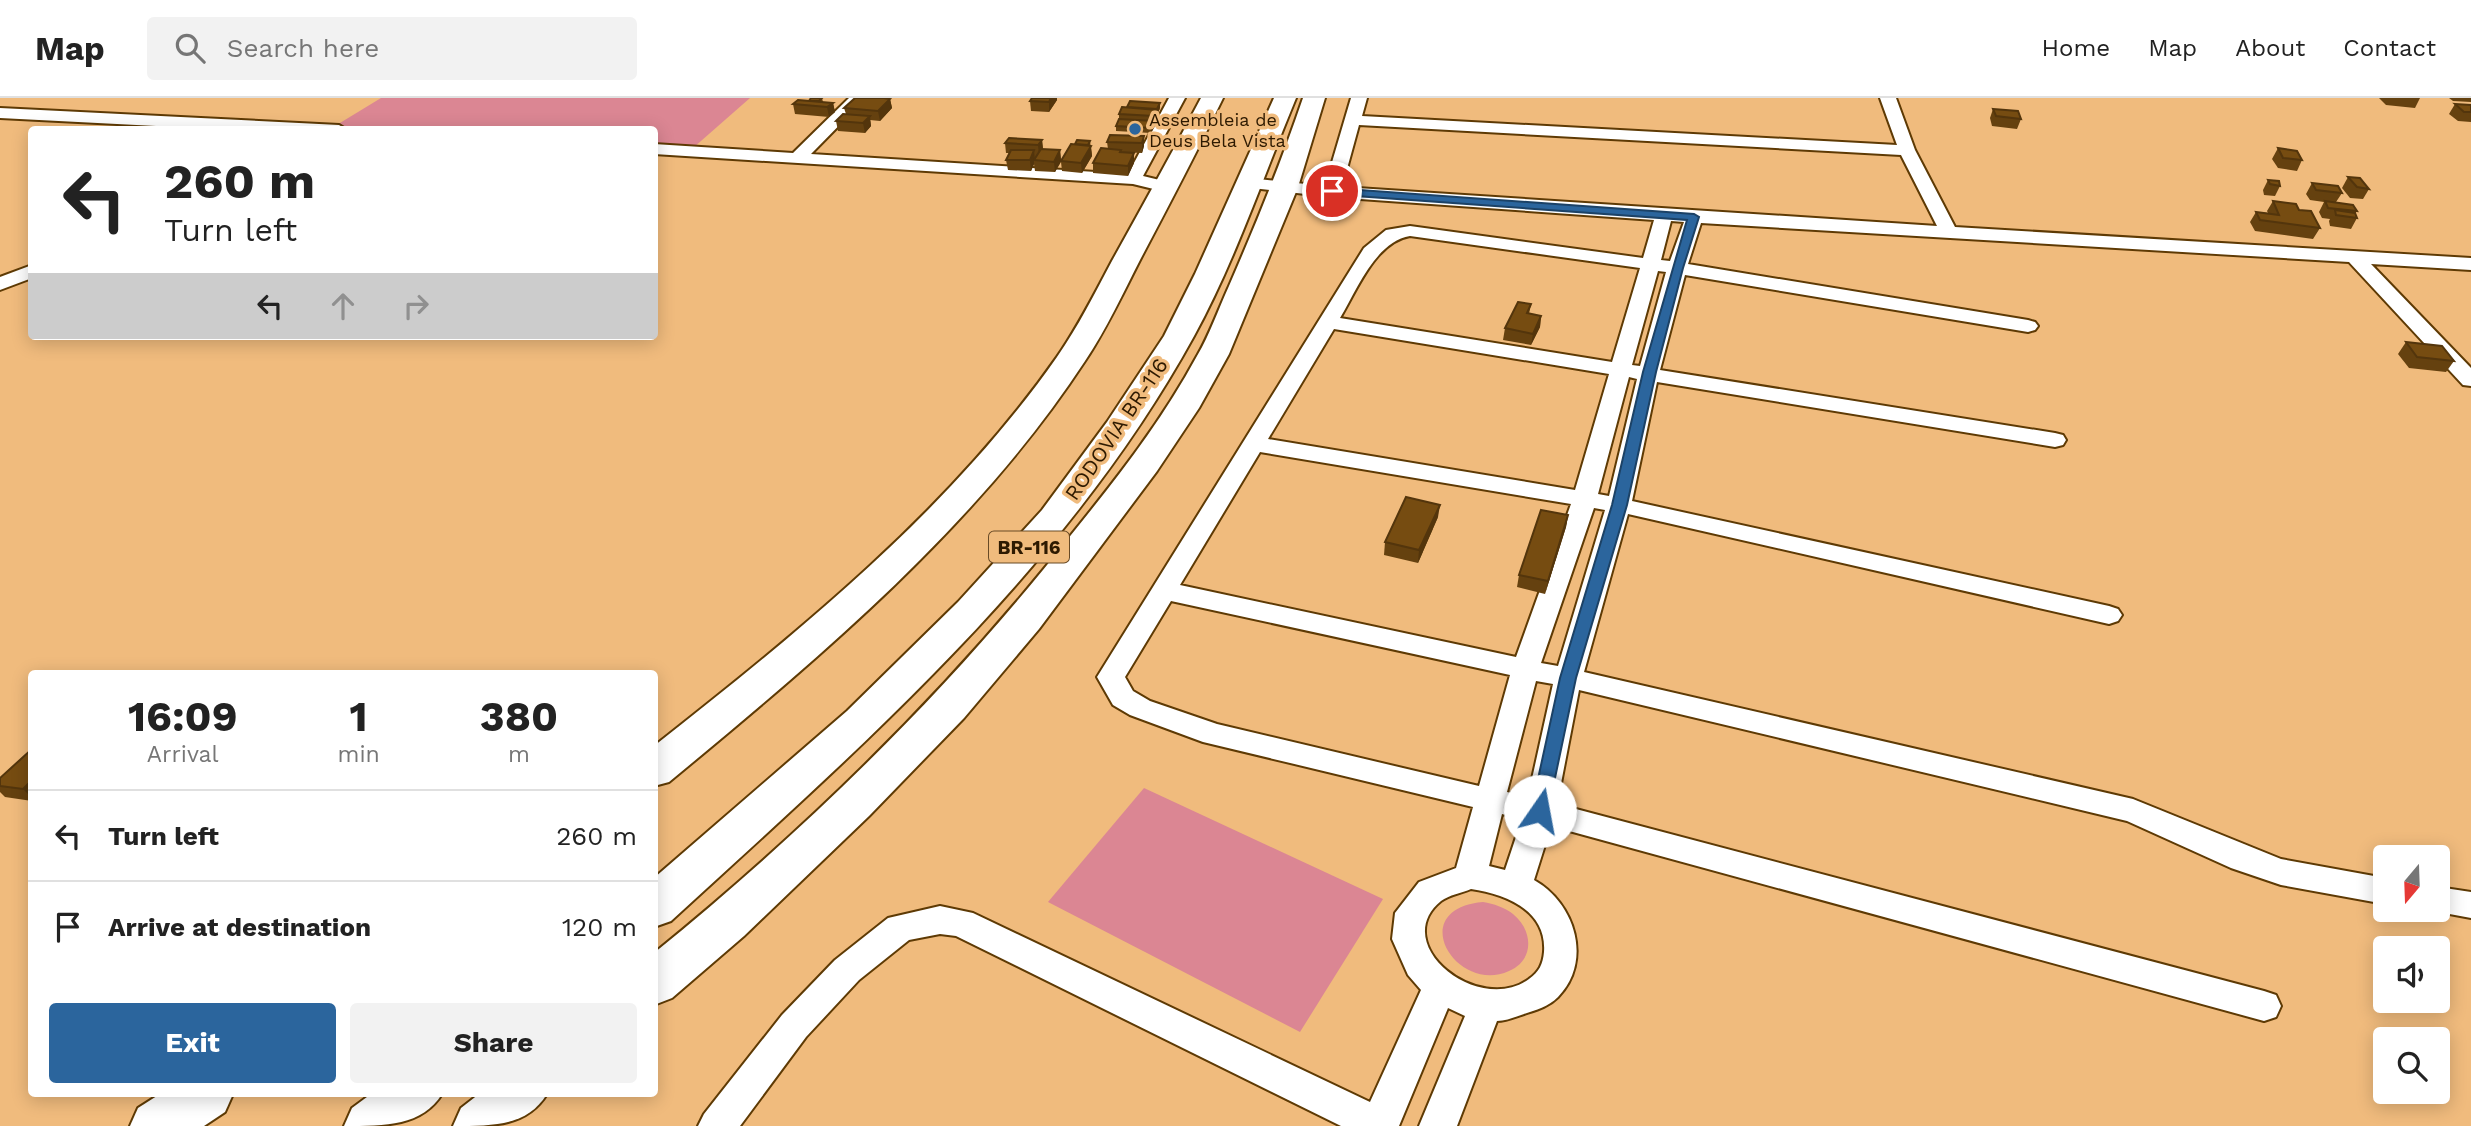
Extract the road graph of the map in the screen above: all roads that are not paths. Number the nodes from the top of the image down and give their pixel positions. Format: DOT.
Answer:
graph roads {
  1 [pos="858,98"];
  2 [pos="1177,98"];
  3 [pos="1212,98"];
  4 [pos="1285,98"];
  5 [pos="1314,98"];
  6 [pos="1359,98"];
  7 [pos="1888,98"];
  8 [pos="0,113"];
  9 [pos="1352,120"];
  10 [pos="259,126"];
  11 [pos="658,149"];
  12 [pos="1907,150"];
  13 [pos="797,158"];
  14 [pos="1133,179"];
  15 [pos="1248,183"];
  16 [pos="1166,187"];
  17 [pos="1285,187"];
  18 [pos="1332,191"];
  19 [pos="1664,215"];
  20 [pos="1694,217"];
  21 [pos="1948,232"];
  22 [pos="2356,258"];
  23 [pos="2471,264"];
  24 [pos="1649,265"];
  25 [pos="1677,268"];
  26 [pos="28,273"];
  27 [pos="0,284"];
  28 [pos="1326,322"];
  29 [pos="2028,326"];
  30 [pos="1620,369"];
  31 [pos="1649,372"];
  32 [pos="2471,380"];
  33 [pos="2056,440"];
  34 [pos="1256,444"];
  35 [pos="1584,501"];
  36 [pos="1619,505"];
  37 [pos="1166,591"];
  38 [pos="2109,615"];
  39 [pos="1525,670"];
  40 [pos="1568,678"];
  41 [pos="658,767"];
  42 [pos="1490,802"];
  43 [pos="1540,811"];
  44 [pos="1470,876"];
  45 [pos="1516,886"];
  46 [pos="2373,889"];
  47 [pos="658,902"];
  48 [pos="2450,902"];
  49 [pos="2471,905"];
  50 [pos="658,980"];
  51 [pos="1439,988"];
  52 [pos="1486,1006"];
  53 [pos="2264,1006"];
  54 [pos="201,1097"];
  55 [pos="411,1097"];
  56 [pos="516,1097"];
  57 [pos="157,1126"];
  58 [pos="371,1126"];
  59 [pos="481,1126"];
  60 [pos="716,1126"];
  61 [pos="1379,1126"];
  62 [pos="1438,1126"];
  1 -- 13 [label="street"];
  2 -- 14 [label="street"];
  3 -- 16 [label="highway"];
  4 -- 15 [label="highway, RODOVIA BR-116 / BR-116"];
  5 -- 17 [label="highway"];
  6 -- 9 [label="street"];
  7 -- 12 [label="street"];
  8 -- 10 [label="street"];
  9 -- 12 [label="street"];
  9 -- 18 [label="street"];
  11 -- 13 [label="street"];
  12 -- 21 [label="street"];
  13 -- 14 [label="street"];
  14 -- 16 [label="street"];
  15 -- 17 [label="street"];
  15 -- 47 [label="highway, RODOVIA BR-116 / BR-116"];
  16 -- 41 [label="highway"];
  17 -- 18 [label="street"];
  17 -- 50 [label="highway"];
  18 -- 19 [label="street"];
  19 -- 20 [label="street"];
  19 -- 24 [label="street"];
  20 -- 21 [label="street"];
  20 -- 25 [label="street"];
  21 -- 22 [label="street"];
  22 -- 23 [label="street"];
  22 -- 32 [label="street"];
  24 -- 25 [label="street"];
  24 -- 28 [label="street"];
  24 -- 30 [label="street"];
  25 -- 29 [label="street"];
  25 -- 31 [label="street"];
  26 -- 27 [label="street"];
  28 -- 30 [label="street"];
  28 -- 34 [label="street"];
  30 -- 31 [label="street"];
  30 -- 35 [label="street"];
  31 -- 33 [label="street"];
  31 -- 36 [label="street"];
  34 -- 35 [label="street"];
  34 -- 37 [label="street"];
  35 -- 36 [label="street"];
  35 -- 39 [label="street"];
  36 -- 38 [label="street"];
  36 -- 40 [label="street"];
  37 -- 39 [label="street"];
  37 -- 42 [label="street"];
  39 -- 40 [label="street"];
  39 -- 42 [label="street"];
  40 -- 43 [label="street"];
  40 -- 46 [label="street"];
  42 -- 43 [label="street"];
  42 -- 44 [label="street"];
  43 -- 45 [label="street"];
  43 -- 53 [label="street"];
  44 -- 45 [label="street"];
  44 -- 51 [label="street"];
  45 -- 52 [label="street"];
  48 -- 49 [label="street"];
  51 -- 52 [label="street"];
  51 -- 61 [label="street"];
  52 -- 62 [label="street"];
  54 -- 57 [label="highway"];
  55 -- 58 [label="highway"];
  56 -- 59 [label="highway"];
  60 -- 61 [label="street"];
}
